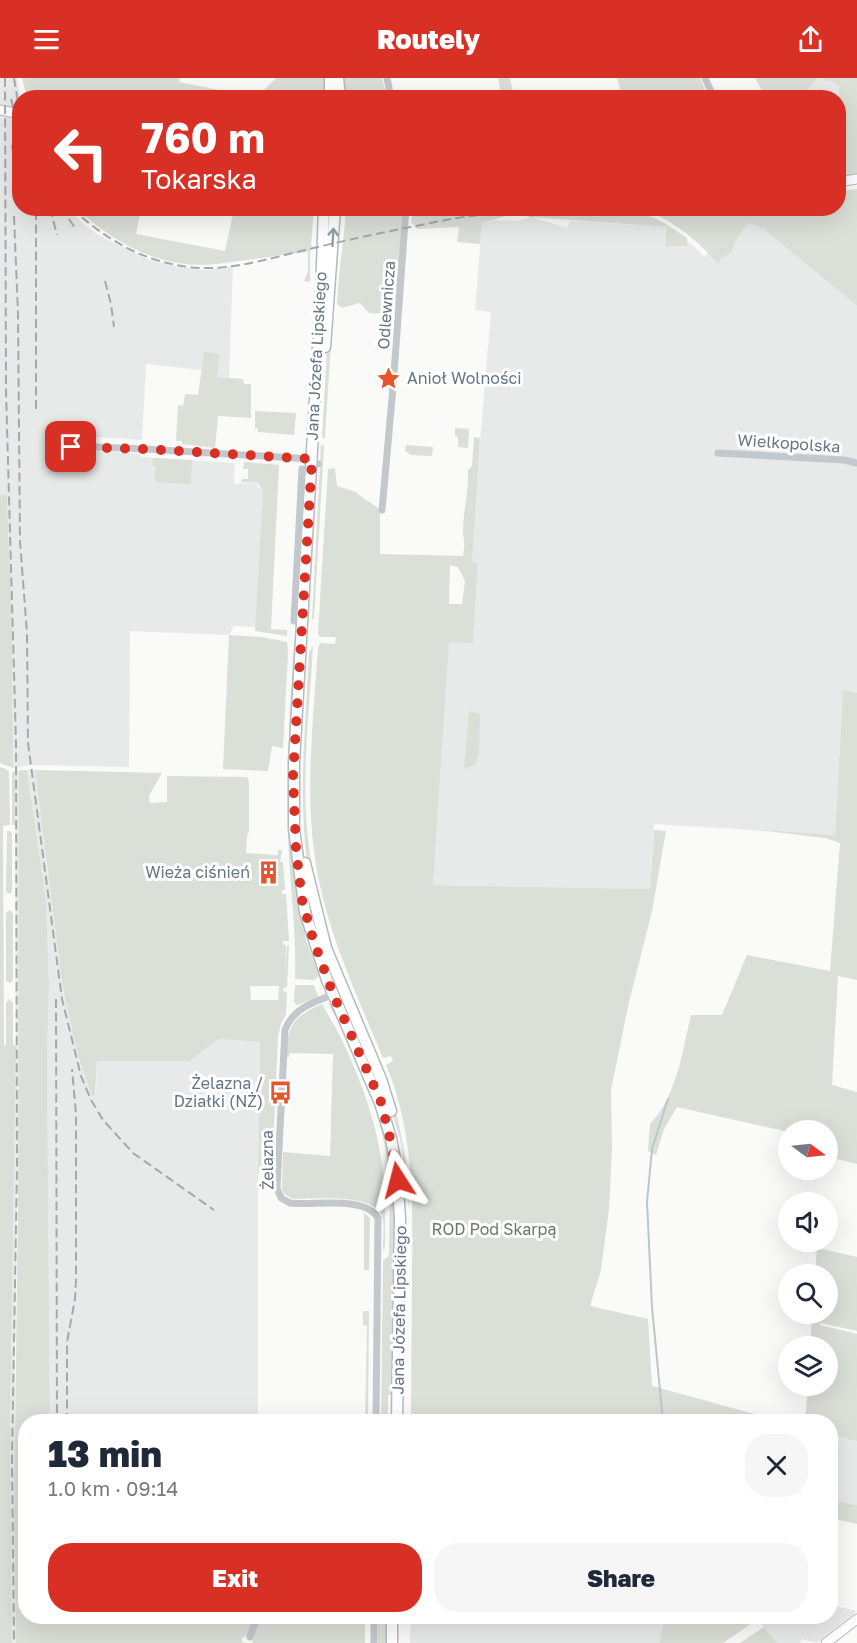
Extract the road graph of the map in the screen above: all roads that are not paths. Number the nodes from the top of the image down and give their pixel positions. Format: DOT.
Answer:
graph roads {
  1 [pos="324,216"];
  2 [pos="333,216"];
  3 [pos="405,216"];
  4 [pos="71,447"];
  5 [pos="718,453"];
  6 [pos="316,459"];
  7 [pos="857,463"];
  8 [pos="302,469"];
  9 [pos="381,510"];
  10 [pos="294,621"];
  11 [pos="338,992"];
  12 [pos="376,1414"];
  13 [pos="398,1414"];
  14 [pos="404,1414"];
  15 [pos="857,1619"];
  16 [pos="255,1624"];
  17 [pos="374,1624"];
  18 [pos="392,1624"];
  19 [pos="399,1624"];
  20 [pos="250,1637"];
  21 [pos="374,1643"];
  22 [pos="392,1643"];
  23 [pos="399,1643"];
  24 [pos="826,1643"];
  1 -- 6 [label="main road, Jana Józefa Lipskiego"];
  6 -- 2 [label="main road, Jana Józefa Lipskiego, one-way"];
  3 -- 9 [label="street, Odlewnicza"];
  4 -- 6 [label="street"];
  5 -- 7 [label="street, Wielkopolska"];
  6 -- 11 [label="main road, Jana Józefa Lipskiego"];
  8 -- 10 [label="street"];
  11 -- 12 [label="street, Żelazna"];
  11 -- 13 [label="main road, Jana Józefa Lipskiego"];
  11 -- 14 [label="main road, Jana Józefa Lipskiego"];
  15 -- 24 [label="street"];
  16 -- 20 [label="street"];
  17 -- 21 [label="street"];
  18 -- 22 [label="main road"];
  19 -- 23 [label="main road"];
}
